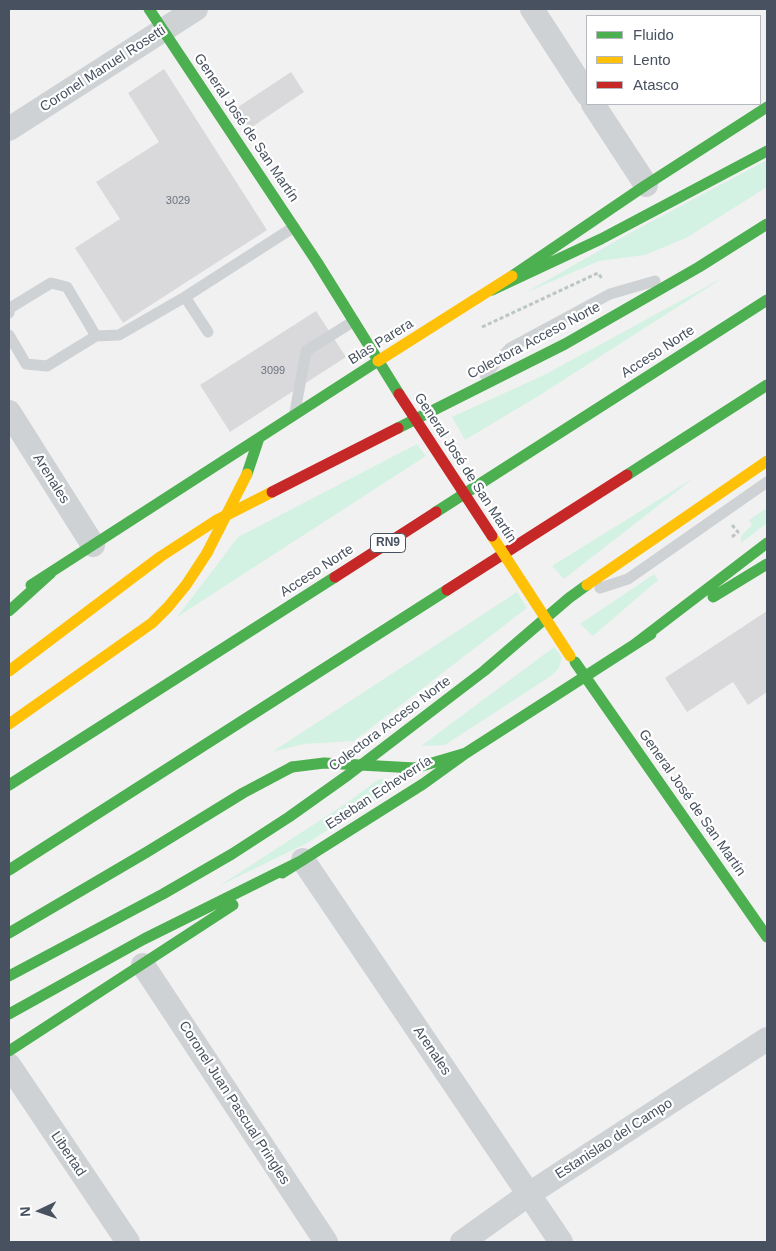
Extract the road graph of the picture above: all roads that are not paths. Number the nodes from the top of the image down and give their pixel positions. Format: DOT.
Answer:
graph roads {
  1 [pos="149,9"];
  2 [pos="196,9"];
  3 [pos="532,9"];
  4 [pos="163,31"];
  5 [pos="586,92"];
  6 [pos="594,105"];
  7 [pos="767,107"];
  8 [pos="9,129"];
  9 [pos="767,151"];
  10 [pos="646,185"];
  11 [pos="767,224"];
  12 [pos="294,227"];
  13 [pos="700,267"];
  14 [pos="492,290"];
  15 [pos="185,296"];
  16 [pos="767,300"];
  17 [pos="9,313"];
  18 [pos="354,321"];
  19 [pos="208,332"];
  20 [pos="9,335"];
  21 [pos="96,336"];
  22 [pos="379,361"];
  23 [pos="767,385"];
  24 [pos="468,393"];
  25 [pos="9,412"];
  26 [pos="294,416"];
  27 [pos="259,438"];
  28 [pos="767,461"];
  29 [pos="767,482"];
  30 [pos="767,543"];
  31 [pos="93,545"];
  32 [pos="767,564"];
  33 [pos="51,572"];
  34 [pos="569,598"];
  35 [pos="9,599"];
  36 [pos="9,610"];
  37 [pos="631,647"];
  38 [pos="9,671"];
  39 [pos="586,675"];
  40 [pos="9,724"];
  41 [pos="466,753"];
  42 [pos="9,785"];
  43 [pos="303,860"];
  44 [pos="9,870"];
  45 [pos="9,933"];
  46 [pos="767,937"];
  47 [pos="142,965"];
  48 [pos="9,976"];
  49 [pos="9,1014"];
  50 [pos="767,1039"];
  51 [pos="9,1051"];
  52 [pos="9,1065"];
  53 [pos="529,1194"];
  54 [pos="128,1242"];
  55 [pos="326,1242"];
  56 [pos="462,1242"];
  57 [pos="561,1242"];
  1 -- 4 [label="main road, General José de San Martín"];
  2 -- 4 [label="street, Coronel Manuel Rosetti"];
  3 -- 5 [label="street"];
  4 -- 8 [label="street, Coronel Manuel Rosetti"];
  4 -- 12 [label="main road, General José de San Martín"];
  6 -- 10 [label="street"];
  7 -- 10 [label="main road, Blas Parera"];
  9 -- 14 [label="main road"];
  10 -- 14 [label="main road, Blas Parera"];
  11 -- 13 [label="main road, Colectora Acceso Norte"];
  12 -- 15 [label="lane"];
  12 -- 18 [label="main road, General José de San Martín"];
  13 -- 24 [label="main road, Colectora Acceso Norte"];
  13 -- 24 [label="lane"];
  14 -- 22 [label="main road, Blas Parera"];
  15 -- 19 [label="lane"];
  15 -- 21 [label="lane"];
  16 -- 42 [label="main road, Acceso Norte / RN9"];
  17 -- 21 [label="lane"];
  18 -- 22 [label="main road, General José de San Martín"];
  18 -- 26 [label="lane"];
  20 -- 21 [label="lane"];
  22 -- 26 [label="main road, Blas Parera"];
  22 -- 39 [label="main road, General José de San Martín, bridge"];
  23 -- 44 [label="main road"];
  24 -- 38 [label="main road, Colectora Acceso Norte"];
  25 -- 31 [label="street, Arenales"];
  26 -- 27 [label="main road, Blas Parera"];
  27 -- 31 [label="main road, Blas Parera"];
  27 -- 40 [label="main road, bridge"];
  28 -- 34 [label="main road, Colectora Acceso Norte"];
  29 -- 34 [label="lane"];
  30 -- 37 [label="main road"];
  31 -- 33 [label="main road, Blas Parera"];
  32 -- 37 [label="main road, Esteban Echeverría"];
  33 -- 35 [label="main road, Blas Parera"];
  33 -- 36 [label="main road"];
  34 -- 48 [label="main road, Colectora Acceso Norte"];
  37 -- 39 [label="main road, Esteban Echeverría"];
  39 -- 41 [label="main road, Esteban Echeverría"];
  39 -- 46 [label="main road, General José de San Martín"];
  41 -- 43 [label="main road, Esteban Echeverría"];
  41 -- 45 [label="main road, bridge"];
  43 -- 47 [label="main road, Esteban Echeverría"];
  43 -- 49 [label="main road"];
  43 -- 53 [label="street, Arenales"];
  47 -- 51 [label="main road, Esteban Echeverría"];
  47 -- 55 [label="street, Coronel Juan Pascual Pringles"];
  50 -- 53 [label="street, Estanislao del Campo"];
  52 -- 54 [label="street, Libertad"];
  53 -- 56 [label="street, Estanislao del Campo"];
  53 -- 57 [label="street, Arenales"];
}
